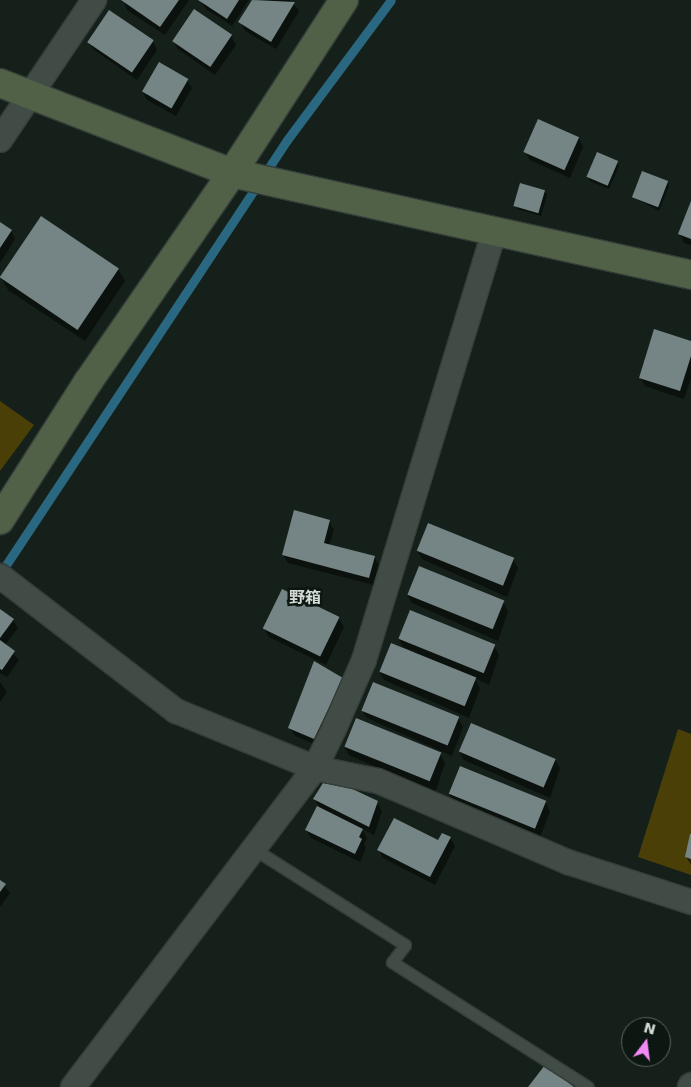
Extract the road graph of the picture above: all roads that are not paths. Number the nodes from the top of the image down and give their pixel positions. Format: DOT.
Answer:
graph roads {
  1 [pos="94,0"];
  2 [pos="344,0"];
  3 [pos="0,83"];
  4 [pos="30,95"];
  5 [pos="0,140"];
  6 [pos="232,173"];
  7 [pos="494,231"];
  8 [pos="691,275"];
  9 [pos="0,520"];
  10 [pos="0,576"];
  11 [pos="314,768"];
  12 [pos="254,849"];
  13 [pos="691,902"];
  14 [pos="73,1087"];
  15 [pos="588,1087"];
  1 -- 4 [label="street"];
  2 -- 6 [label="street"];
  3 -- 4 [label="street"];
  4 -- 5 [label="street"];
  4 -- 6 [label="street"];
  6 -- 7 [label="street"];
  6 -- 9 [label="street"];
  7 -- 8 [label="street"];
  7 -- 11 [label="street"];
  10 -- 11 [label="street"];
  11 -- 12 [label="street"];
  11 -- 13 [label="street"];
  12 -- 14 [label="street"];
  12 -- 15 [label="lane"];
}
